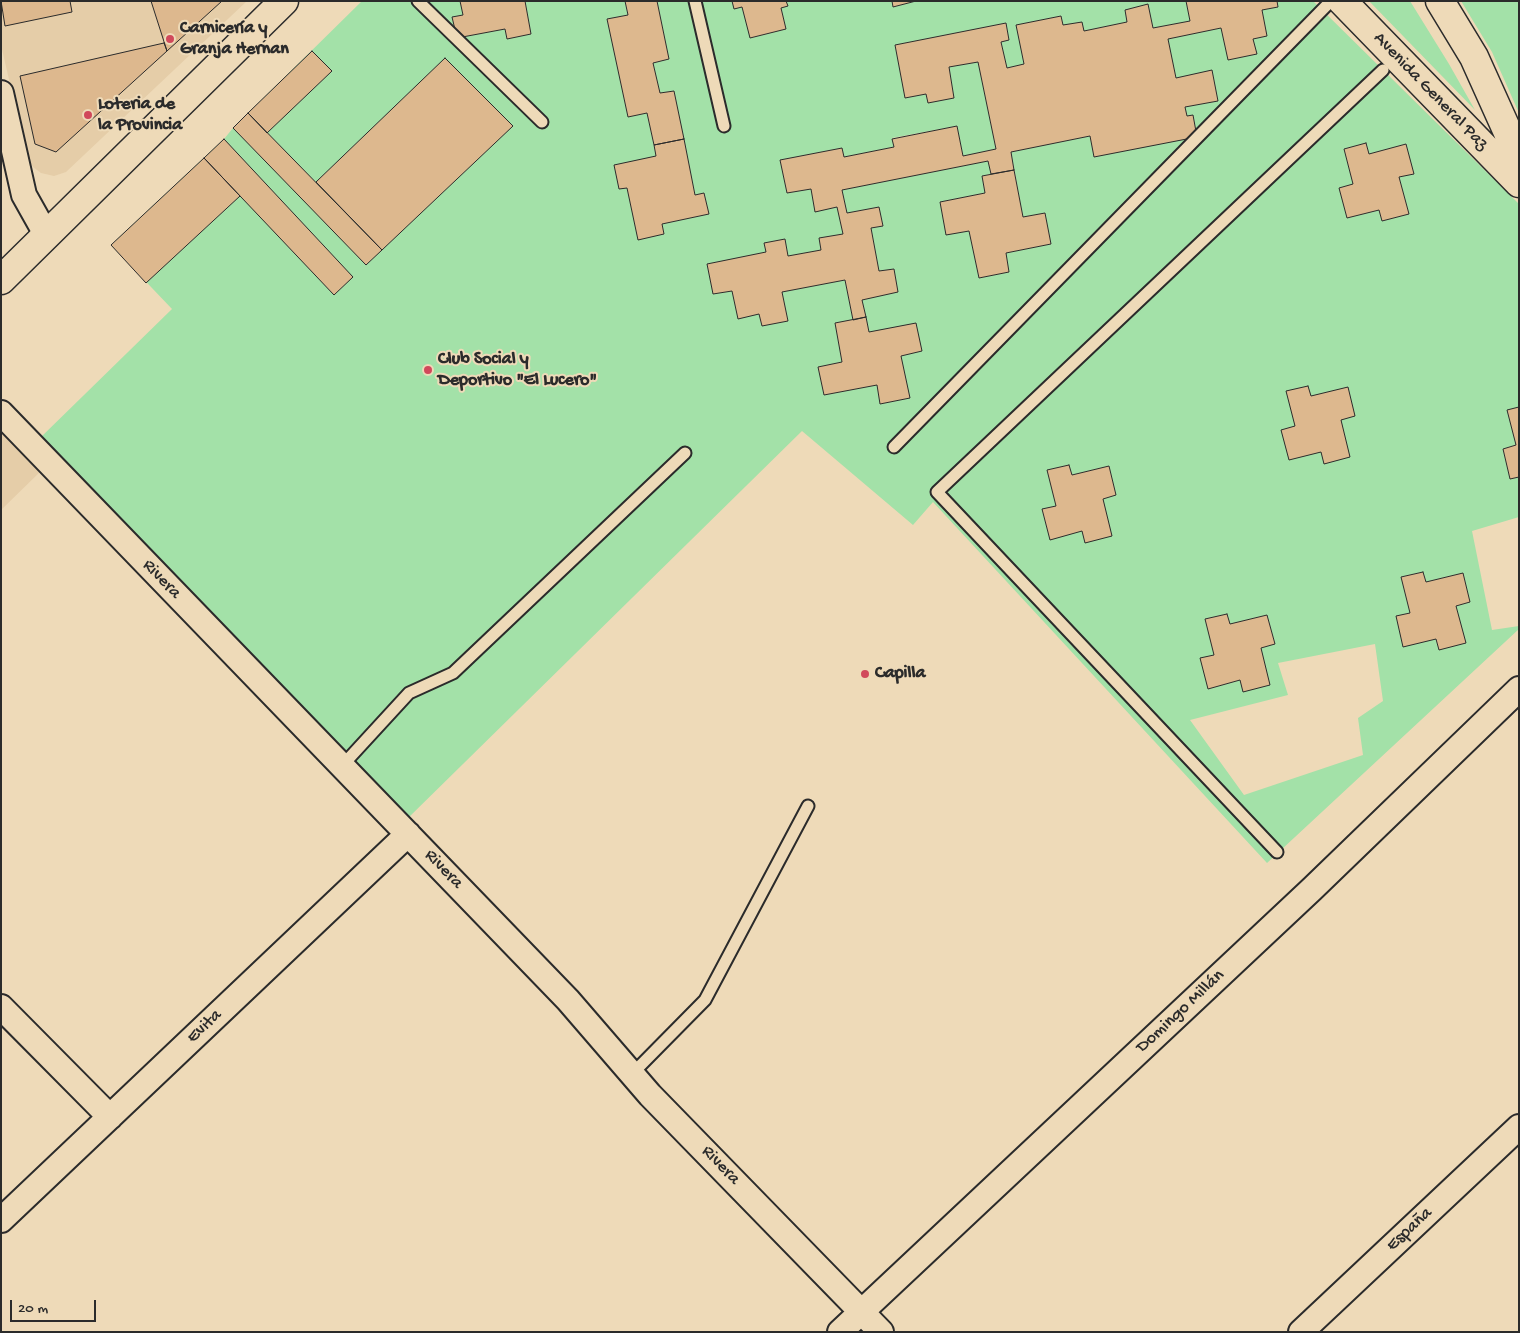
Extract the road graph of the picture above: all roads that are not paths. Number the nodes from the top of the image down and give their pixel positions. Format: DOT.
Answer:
graph roads {
  1 [pos="284,1"];
  2 [pos="418,1"];
  3 [pos="695,1"];
  4 [pos="1331,1"];
  5 [pos="1342,1"];
  6 [pos="1440,1"];
  7 [pos="1390,64"];
  8 [pos="1,93"];
  9 [pos="542,122"];
  10 [pos="724,126"];
  11 [pos="1519,157"];
  12 [pos="1519,183"];
  13 [pos="47,236"];
  14 [pos="1,280"];
  15 [pos="1,413"];
  16 [pos="894,446"];
  17 [pos="685,453"];
  18 [pos="1519,689"];
  19 [pos="342,767"];
  20 [pos="808,806"];
  21 [pos="408,834"];
  22 [pos="1278,852"];
  23 [pos="1,1007"];
  24 [pos="632,1074"];
  25 [pos="110,1117"];
  26 [pos="1519,1127"];
  27 [pos="1,1220"];
  28 [pos="861,1312"];
  29 [pos="840,1332"];
  30 [pos="881,1332"];
  31 [pos="1301,1332"];
  1 -- 13 [label="street"];
  2 -- 9 [label="lane"];
  3 -- 10 [label="lane"];
  4 -- 16 [label="lane"];
  5 -- 7 [label="street, Avenida General Paz"];
  6 -- 11 [label="street, Avenida General Paz"];
  7 -- 12 [label="street, Avenida General Paz"];
  7 -- 22 [label="lane"];
  8 -- 13 [label="street"];
  13 -- 14 [label="street"];
  15 -- 19 [label="street, Rivera"];
  17 -- 19 [label="lane"];
  18 -- 28 [label="street, Domingo Millán"];
  19 -- 21 [label="street, Rivera"];
  20 -- 24 [label="lane"];
  21 -- 24 [label="street, Rivera"];
  21 -- 25 [label="street, Evita"];
  23 -- 25 [label="street"];
  24 -- 28 [label="street, Rivera"];
  25 -- 27 [label="street, Evita"];
  26 -- 31 [label="street, España"];
  28 -- 29 [label="street, Domingo Millán"];
  28 -- 30 [label="street, Rivera"];
}
